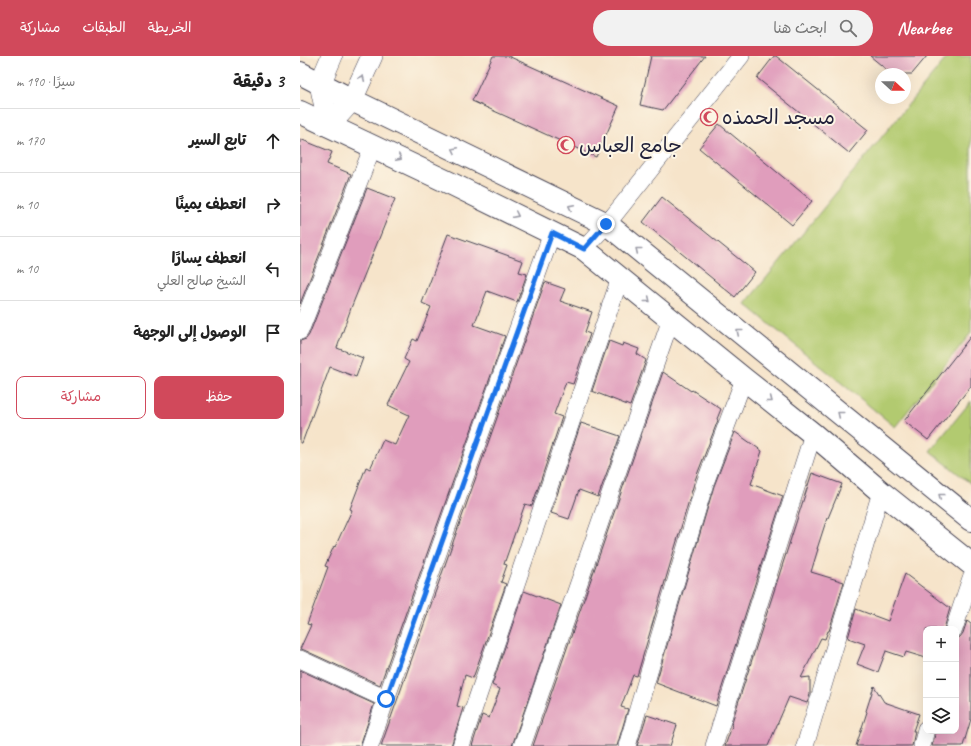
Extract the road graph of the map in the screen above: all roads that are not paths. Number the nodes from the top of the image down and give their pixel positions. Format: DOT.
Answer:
graph roads {
  1 [pos="332,56"];
  2 [pos="372,56"];
  3 [pos="741,56"];
  4 [pos="300,73"];
  5 [pos="320,84"];
  6 [pos="352,100"];
  7 [pos="300,112"];
  8 [pos="329,126"];
  9 [pos="373,146"];
  10 [pos="606,224"];
  11 [pos="552,233"];
  12 [pos="584,249"];
  13 [pos="620,278"];
  14 [pos="671,319"];
  15 [pos="300,331"];
  16 [pos="744,379"];
  17 [pos="813,434"];
  18 [pos="881,492"];
  19 [pos="971,520"];
  20 [pos="971,564"];
  21 [pos="971,578"];
  22 [pos="955,626"];
  23 [pos="300,659"];
  24 [pos="386,699"];
  25 [pos="925,734"];
  26 [pos="370,746"];
  27 [pos="461,746"];
  28 [pos="522,746"];
  29 [pos="627,746"];
  30 [pos="714,746"];
  31 [pos="805,746"];
  32 [pos="922,746"];
  1 -- 5 [label="street"];
  6 -- 2 [label="street, one-way"];
  3 -- 10 [label="street"];
  4 -- 5 [label="main road"];
  5 -- 6 [label="main road"];
  5 -- 8 [label="street"];
  6 -- 8 [label="street"];
  10 -- 6 [label="main road, one-way"];
  7 -- 8 [label="main road"];
  8 -- 9 [label="main road"];
  9 -- 11 [label="main road, one-way"];
  9 -- 15 [label="street"];
  10 -- 12 [label="street"];
  19 -- 10 [label="main road, one-way"];
  11 -- 12 [label="main road"];
  11 -- 24 [label="street"];
  12 -- 13 [label="main road"];
  13 -- 14 [label="main road, one-way"];
  13 -- 27 [label="street"];
  14 -- 16 [label="main road"];
  14 -- 28 [label="street"];
  16 -- 17 [label="main road, one-way"];
  16 -- 29 [label="street"];
  17 -- 18 [label="main road"];
  17 -- 30 [label="street"];
  18 -- 20 [label="main road"];
  18 -- 31 [label="street"];
  21 -- 22 [label="street"];
  23 -- 24 [label="street"];
  24 -- 26 [label="street"];
  25 -- 32 [label="street"];
}
